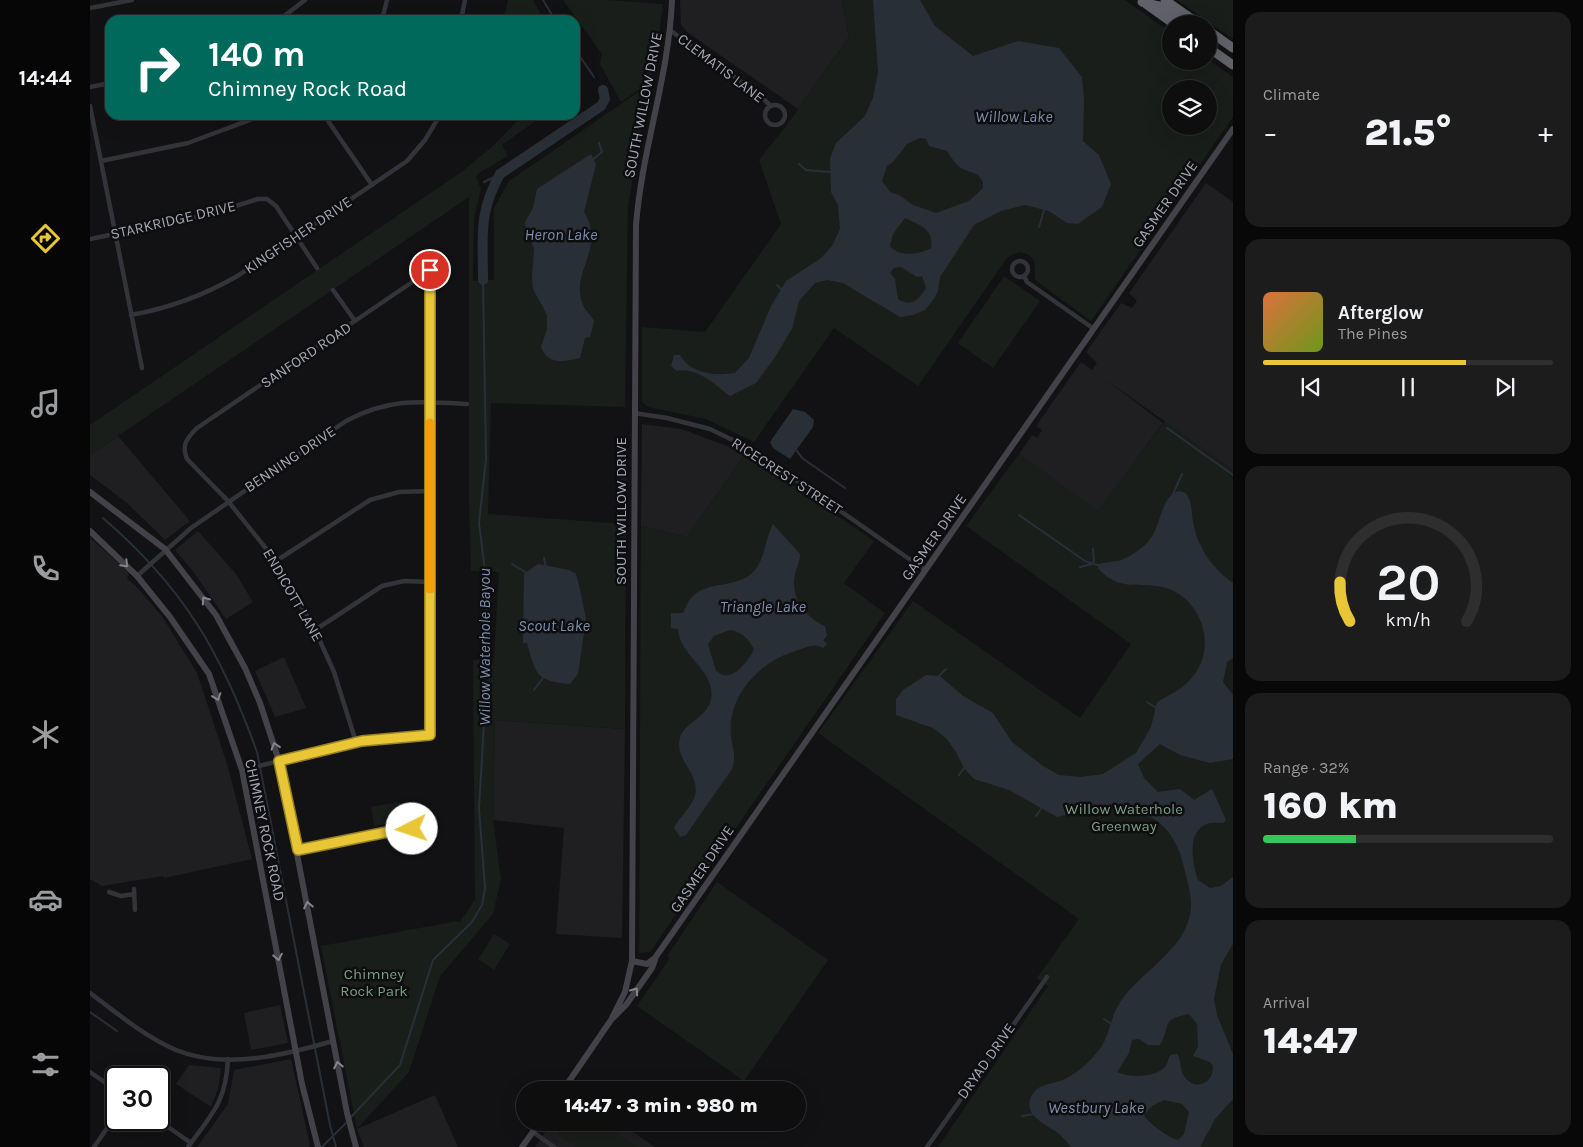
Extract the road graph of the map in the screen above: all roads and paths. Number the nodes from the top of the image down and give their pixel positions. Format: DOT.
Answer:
graph roads {
  1 [pos="132,0"];
  2 [pos="305,0"];
  3 [pos="387,0"];
  4 [pos="465,0"];
  5 [pos="672,0"];
  6 [pos="1165,0"];
  7 [pos="1141,1"];
  8 [pos="90,8"];
  9 [pos="286,15"];
  10 [pos="383,15"];
  11 [pos="462,15"];
  12 [pos="1173,15"];
  13 [pos="1187,15"];
  14 [pos="1162,16"];
  15 [pos="670,31"];
  16 [pos="1217,37"];
  17 [pos="1233,48"];
  18 [pos="1217,54"];
  19 [pos="1233,65"];
  20 [pos="105,84"];
  21 [pos="90,87"];
  22 [pos="90,106"];
  23 [pos="771,106"];
  24 [pos="250,120"];
  25 [pos="327,120"];
  26 [pos="437,120"];
  27 [pos="1233,129"];
  28 [pos="101,161"];
  29 [pos="372,185"];
  30 [pos="115,234"];
  31 [pos="296,237"];
  32 [pos="90,239"];
  33 [pos="317,268"];
  34 [pos="1024,276"];
  35 [pos="333,290"];
  36 [pos="131,315"];
  37 [pos="355,321"];
  38 [pos="1094,329"];
  39 [pos="142,368"];
  40 [pos="430,401"];
  41 [pos="467,404"];
  42 [pos="634,413"];
  43 [pos="185,442"];
  44 [pos="430,491"];
  45 [pos="90,492"];
  46 [pos="228,502"];
  47 [pos="91,532"];
  48 [pos="165,549"];
  49 [pos="276,562"];
  50 [pos="926,570"];
  51 [pos="137,576"];
  52 [pos="430,582"];
  53 [pos="315,630"];
  54 [pos="356,742"];
  55 [pos="279,761"];
  56 [pos="242,770"];
  57 [pos="412,827"];
  58 [pos="298,850"];
  59 [pos="109,892"];
  60 [pos="135,910"];
  61 [pos="655,958"];
  62 [pos="632,961"];
  63 [pos="1047,977"];
  64 [pos="90,993"];
  65 [pos="611,1020"];
  66 [pos="333,1041"];
  67 [pos="296,1050"];
  68 [pos="228,1059"];
  69 [pos="90,1072"];
  70 [pos="569,1081"];
  71 [pos="105,1082"];
  72 [pos="170,1129"];
  73 [pos="105,1131"];
  74 [pos="533,1132"];
  75 [pos="317,1144"];
  76 [pos="190,1145"];
  77 [pos="94,1147"];
  78 [pos="356,1147"];
  79 [pos="522,1147"];
  80 [pos="554,1147"];
  81 [pos="927,1147"];
  1 -- 8 [label="street"];
  2 -- 9 [label="street"];
  3 -- 10 [label="street"];
  4 -- 11 [label="street"];
  5 -- 15 [label="street, SOUTH WILLOW DRIVE"];
  6 -- 13 [label="highway"];
  7 -- 12 [label="highway"];
  7 -- 14 [label="highway"];
  15 -- 23 [label="street, CLEMATIS LANE"];
  15 -- 42 [label="street, SOUTH WILLOW DRIVE"];
  16 -- 17 [label="highway"];
  18 -- 19 [label="highway"];
  20 -- 21 [label="street"];
  22 -- 28 [label="street"];
  23 -- 23 [label="street, CLEMATIS LANE"];
  24 -- 28 [label="street"];
  25 -- 29 [label="street"];
  26 -- 29 [label="street, KINGFISHER DRIVE"];
  27 -- 38 [label="street, GASMER DRIVE"];
  28 -- 30 [label="street"];
  29 -- 31 [label="street, KINGFISHER DRIVE"];
  30 -- 31 [label="street, STARKRIDGE DRIVE"];
  30 -- 32 [label="street, STARKRIDGE DRIVE"];
  30 -- 36 [label="street"];
  31 -- 33 [label="street"];
  31 -- 36 [label="street, KINGFISHER DRIVE"];
  34 -- 38 [label="street"];
  35 -- 37 [label="street"];
  36 -- 39 [label="street"];
  37 -- 40 [label="street, SANFORD ROAD"];
  37 -- 43 [label="street, SANFORD ROAD"];
  38 -- 50 [label="street, GASMER DRIVE"];
  40 -- 41 [label="street, BENNING DRIVE"];
  40 -- 44 [label="street"];
  40 -- 46 [label="street, BENNING DRIVE"];
  42 -- 50 [label="street, RICECREST STREET"];
  42 -- 62 [label="street, SOUTH WILLOW DRIVE"];
  43 -- 46 [label="street, ENDICOTT LANE"];
  44 -- 49 [label="street"];
  44 -- 52 [label="street"];
  45 -- 48 [label="street, CHIMNEY ROCK ROAD"];
  46 -- 48 [label="street, BENNING DRIVE"];
  46 -- 49 [label="street, ENDICOTT LANE"];
  47 -- 51 [label="street, CHIMNEY ROCK ROAD, one-way"];
  48 -- 51 [label="street, BENNING DRIVE"];
  55 -- 48 [label="street, CHIMNEY ROCK ROAD, one-way"];
  49 -- 53 [label="street, ENDICOTT LANE"];
  50 -- 61 [label="street, GASMER DRIVE"];
  51 -- 56 [label="street, CHIMNEY ROCK ROAD, one-way"];
  52 -- 53 [label="street"];
  52 -- 54 [label="street"];
  53 -- 54 [label="street, ENDICOTT LANE"];
  54 -- 55 [label="street"];
  55 -- 56 [label="street"];
  55 -- 58 [label="street, CHIMNEY ROCK ROAD"];
  56 -- 67 [label="street, CHIMNEY ROCK ROAD, one-way"];
  57 -- 58 [label="street"];
  66 -- 58 [label="street, CHIMNEY ROCK ROAD, one-way"];
  59 -- 60 [label="street"];
  61 -- 62 [label="street"];
  65 -- 61 [label="street, GASMER DRIVE, one-way"];
  62 -- 65 [label="street, SOUTH WILLOW DRIVE"];
  63 -- 81 [label="street, DRYAD DRIVE"];
  64 -- 68 [label="street"];
  65 -- 70 [label="street, GASMER DRIVE"];
  66 -- 67 [label="street"];
  78 -- 66 [label="street, CHIMNEY ROCK ROAD, one-way"];
  67 -- 68 [label="street"];
  67 -- 75 [label="street, CHIMNEY ROCK ROAD"];
  68 -- 76 [label="street"];
  69 -- 71 [label="street"];
  72 -- 76 [label="street"];
  73 -- 77 [label="street"];
  74 -- 79 [label="street"];
  74 -- 80 [label="street"];
}
